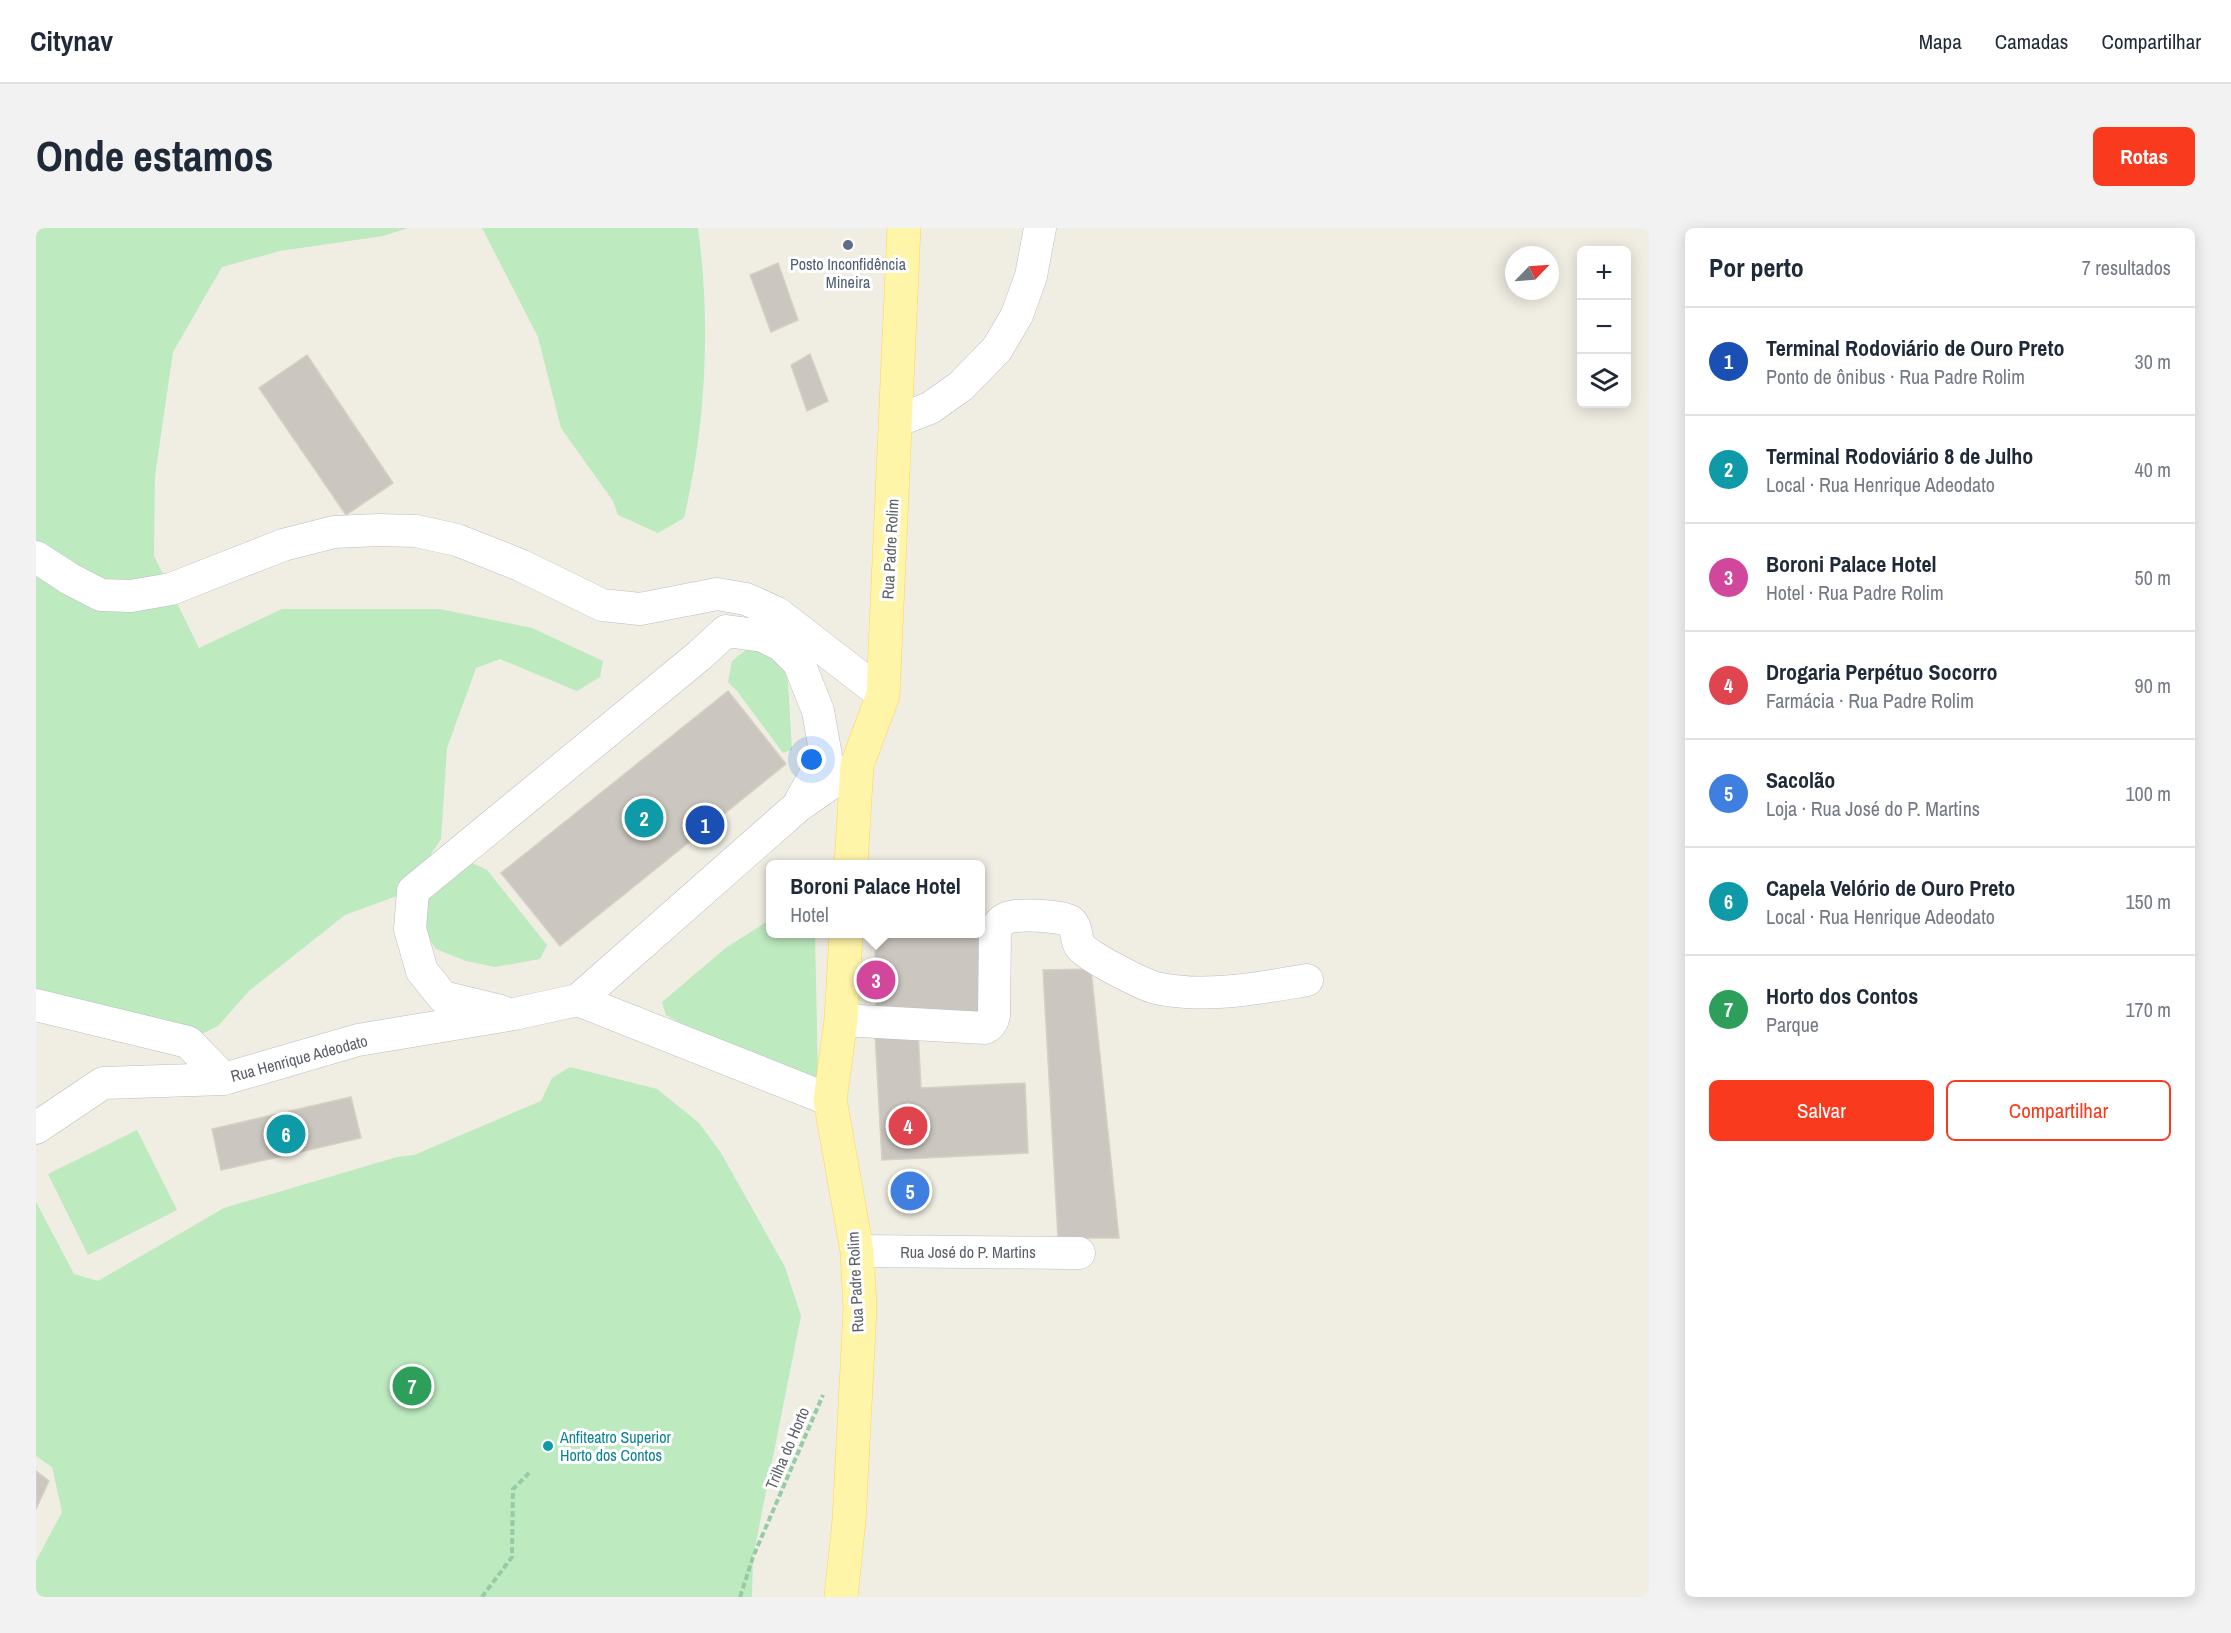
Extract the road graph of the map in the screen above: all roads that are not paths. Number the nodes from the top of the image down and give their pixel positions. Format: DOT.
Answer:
graph roads {
  1 [pos="904,228"];
  2 [pos="1041,228"];
  3 [pos="896,421"];
  4 [pos="36,557"];
  5 [pos="883,695"];
  6 [pos="857,765"];
  7 [pos="797,807"];
  8 [pos="851,860"];
  9 [pos="846,938"];
  10 [pos="1307,980"];
  11 [pos="578,1000"];
  12 [pos="36,1005"];
  13 [pos="514,1014"];
  14 [pos="841,1020"];
  15 [pos="224,1079"];
  16 [pos="831,1100"];
  17 [pos="36,1128"];
  18 [pos="857,1251"];
  19 [pos="1079,1253"];
  20 [pos="842,1597"];
  1 -- 3 [label="main road, Rua Padre Rolim"];
  2 -- 3 [label="street"];
  3 -- 5 [label="main road, Rua Padre Rolim"];
  4 -- 5 [label="street"];
  5 -- 6 [label="main road, Rua Padre Rolim"];
  6 -- 7 [label="street"];
  6 -- 8 [label="main road, Rua Padre Rolim"];
  7 -- 11 [label="street"];
  7 -- 13 [label="street"];
  9 -- 14 [label="main road, Rua Padre Rolim"];
  10 -- 14 [label="street"];
  11 -- 13 [label="street, Rua Henrique Adeodato"];
  11 -- 16 [label="street"];
  12 -- 15 [label="street, Rua Henrique Adeodato"];
  13 -- 15 [label="street, Rua Henrique Adeodato"];
  14 -- 16 [label="main road, Rua Padre Rolim"];
  15 -- 17 [label="street"];
  16 -- 18 [label="main road, Rua Padre Rolim"];
  18 -- 19 [label="street, Rua José do P. Martins"];
  18 -- 20 [label="main road, Rua Padre Rolim"];
}
